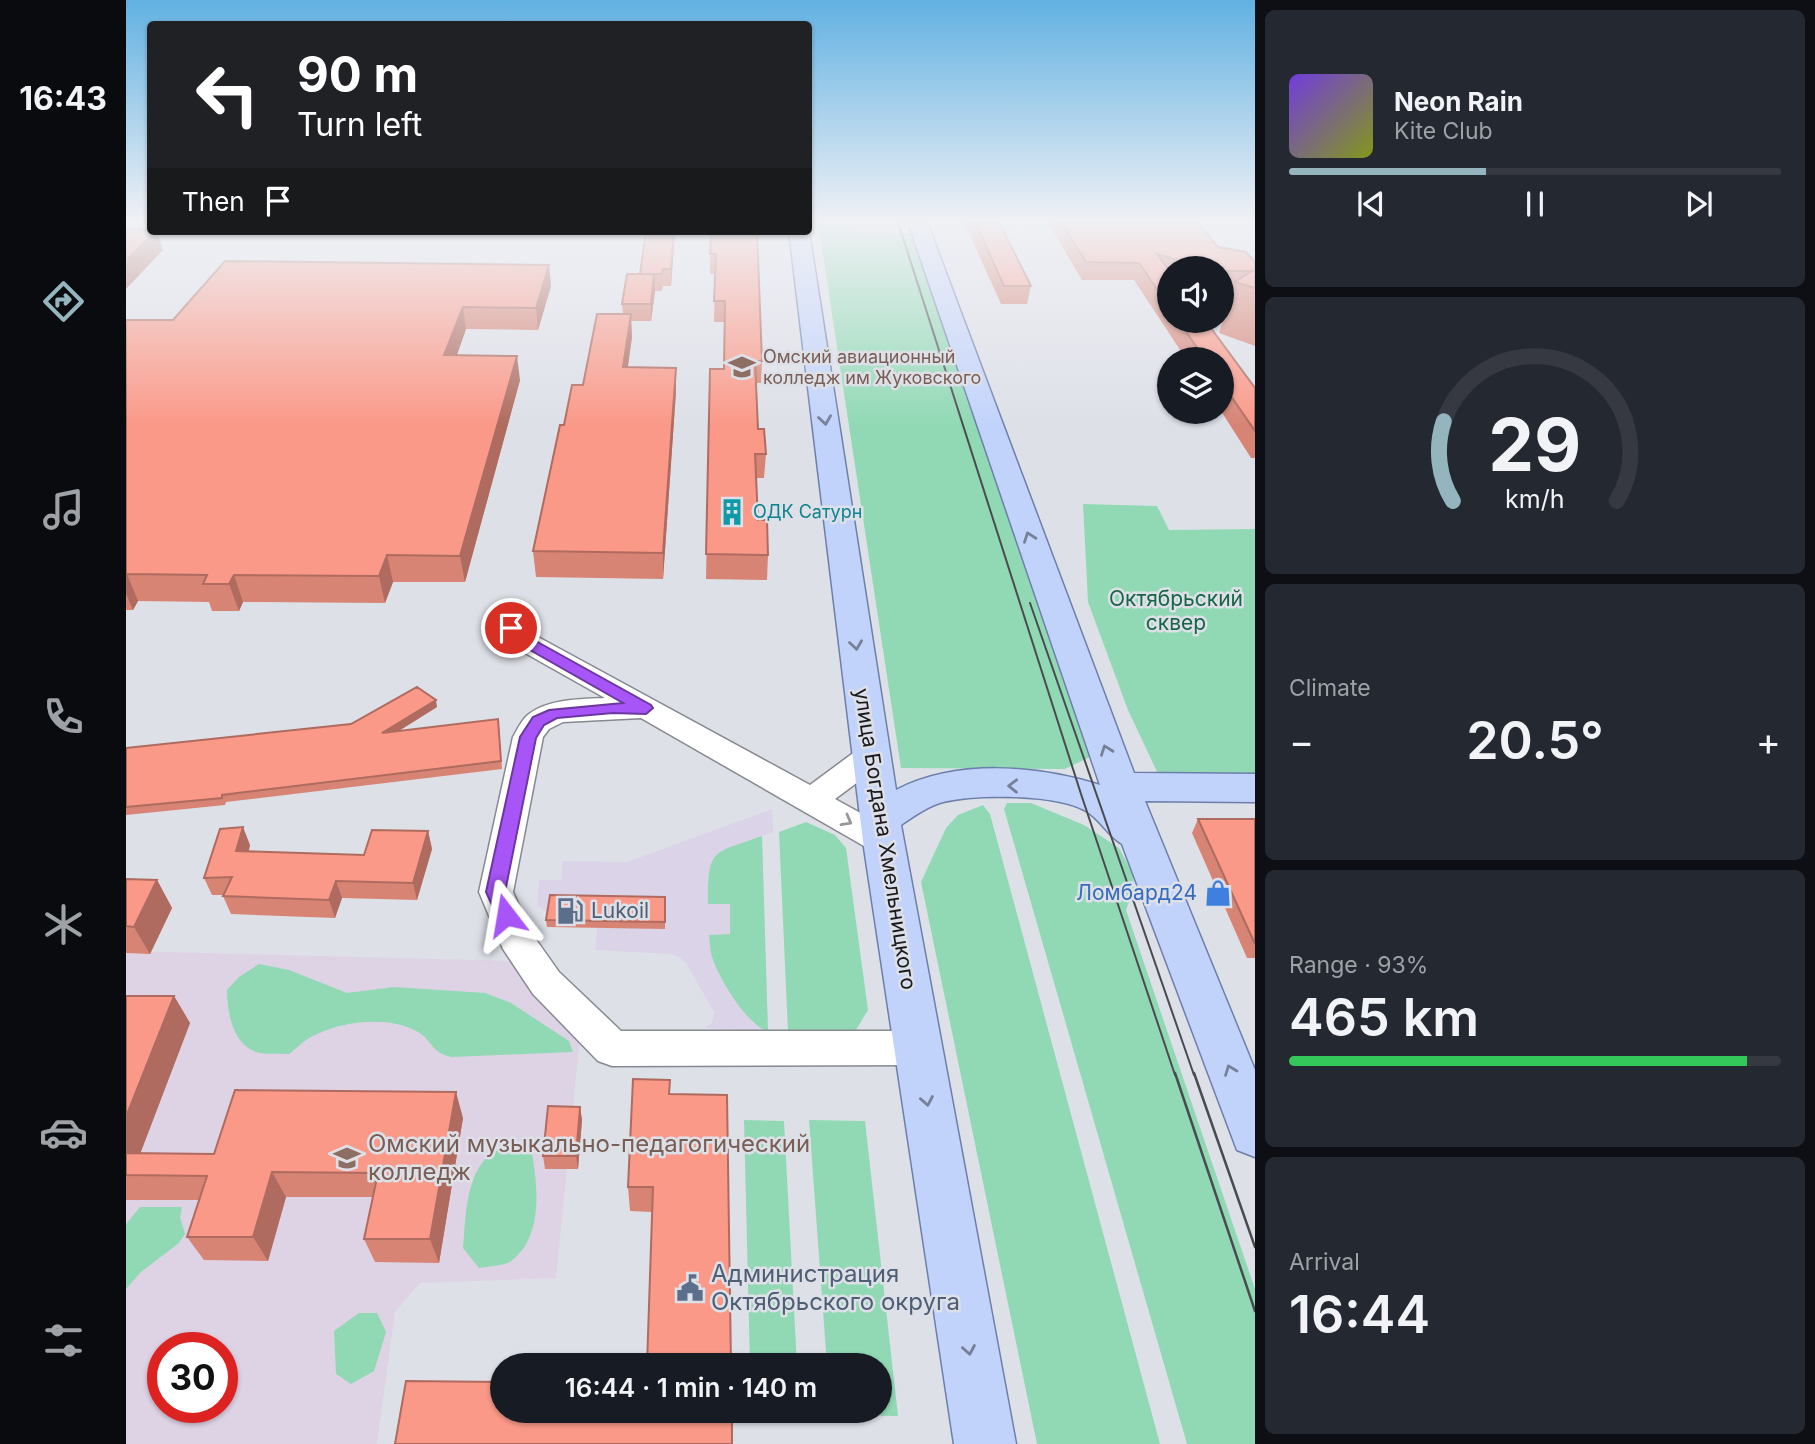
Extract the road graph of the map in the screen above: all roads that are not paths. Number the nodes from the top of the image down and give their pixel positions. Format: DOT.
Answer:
graph roads {
  1 [pos="807,289"];
  2 [pos="941,289"];
  3 [pos="511,628"];
  4 [pos="646,708"];
  5 [pos="871,757"];
  6 [pos="1120,788"];
  7 [pos="1255,788"];
  8 [pos="811,800"];
  9 [pos="881,830"];
  10 [pos="1139,837"];
  11 [pos="918,1048"];
  12 [pos="1255,1133"];
  13 [pos="985,1444"];
  1 -- 5 [label="main road, улица Богдана Хмельницкого, one-way"];
  6 -- 2 [label="main road, one-way"];
  3 -- 4 [label="street"];
  4 -- 8 [label="street"];
  4 -- 11 [label="street"];
  5 -- 8 [label="street"];
  5 -- 9 [label="main road, улица Богдана Хмельницкого"];
  6 -- 7 [label="main road"];
  6 -- 10 [label="main road"];
  8 -- 9 [label="street, one-way"];
  10 -- 9 [label="main road, one-way"];
  9 -- 11 [label="main road, улица Богдана Хмельницкого"];
  12 -- 10 [label="main road, one-way"];
  11 -- 13 [label="main road, улица Богдана Хмельницкого, one-way"];
}
